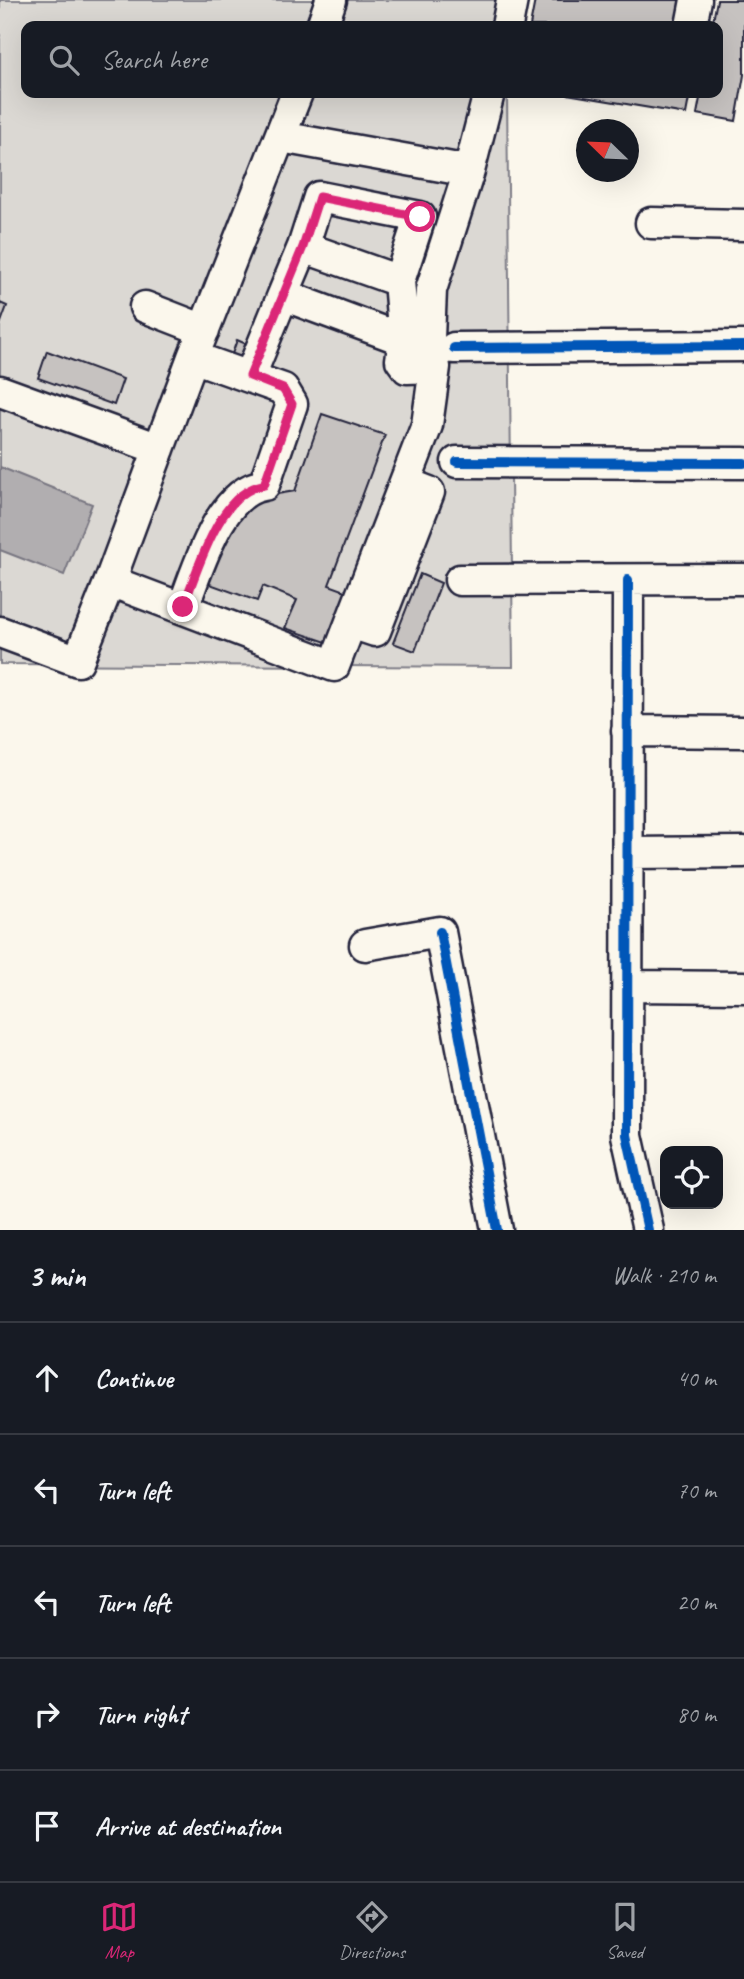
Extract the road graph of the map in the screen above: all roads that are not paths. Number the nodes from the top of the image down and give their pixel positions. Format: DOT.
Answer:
graph roads {
  1 [pos="331,0"];
  2 [pos="512,0"];
  3 [pos="696,0"];
  4 [pos="323,21"];
  5 [pos="508,21"];
  6 [pos="692,21"];
  7 [pos="295,98"];
  8 [pos="488,98"];
  9 [pos="281,137"];
  10 [pos="469,171"];
  11 [pos="651,223"];
  12 [pos="744,225"];
  13 [pos="303,247"];
  14 [pos="400,281"];
  15 [pos="283,295"];
  16 [pos="145,307"];
  17 [pos="404,340"];
  18 [pos="199,344"];
  19 [pos="744,346"];
  20 [pos="444,358"];
  21 [pos="250,376"];
  22 [pos="0,391"];
  23 [pos="159,449"];
  24 [pos="457,462"];
  25 [pos="744,463"];
  26 [pos="744,579"];
  27 [pos="460,580"];
  28 [pos="628,580"];
  29 [pos="110,581"];
  30 [pos="183,607"];
  31 [pos="0,632"];
  32 [pos="627,731"];
  33 [pos="744,732"];
  34 [pos="744,852"];
  35 [pos="628,853"];
  36 [pos="365,945"];
  37 [pos="628,986"];
  38 [pos="744,987"];
  39 [pos="498,1230"];
  40 [pos="648,1230"];
  1 -- 4 [label="street"];
  2 -- 5 [label="street"];
  3 -- 6 [label="street"];
  7 -- 9 [label="street"];
  8 -- 10 [label="street"];
  9 -- 10 [label="street"];
  9 -- 18 [label="street"];
  10 -- 20 [label="street"];
  11 -- 12 [label="street"];
  13 -- 14 [label="street"];
  13 -- 14 [label="street"];
  13 -- 15 [label="street"];
  14 -- 17 [label="street"];
  15 -- 17 [label="street"];
  15 -- 21 [label="street"];
  16 -- 18 [label="street"];
  17 -- 20 [label="street"];
  18 -- 21 [label="street"];
  18 -- 23 [label="street"];
  19 -- 20 [label="street"];
  20 -- 30 [label="street"];
  21 -- 30 [label="street"];
  22 -- 23 [label="street"];
  23 -- 29 [label="street"];
  24 -- 25 [label="street"];
  26 -- 28 [label="street"];
  27 -- 28 [label="street"];
  28 -- 32 [label="street"];
  29 -- 30 [label="street"];
  29 -- 31 [label="street"];
  32 -- 33 [label="street"];
  32 -- 35 [label="street"];
  34 -- 35 [label="street"];
  35 -- 37 [label="street"];
  36 -- 39 [label="street"];
  37 -- 38 [label="street"];
  37 -- 40 [label="street"];
}
